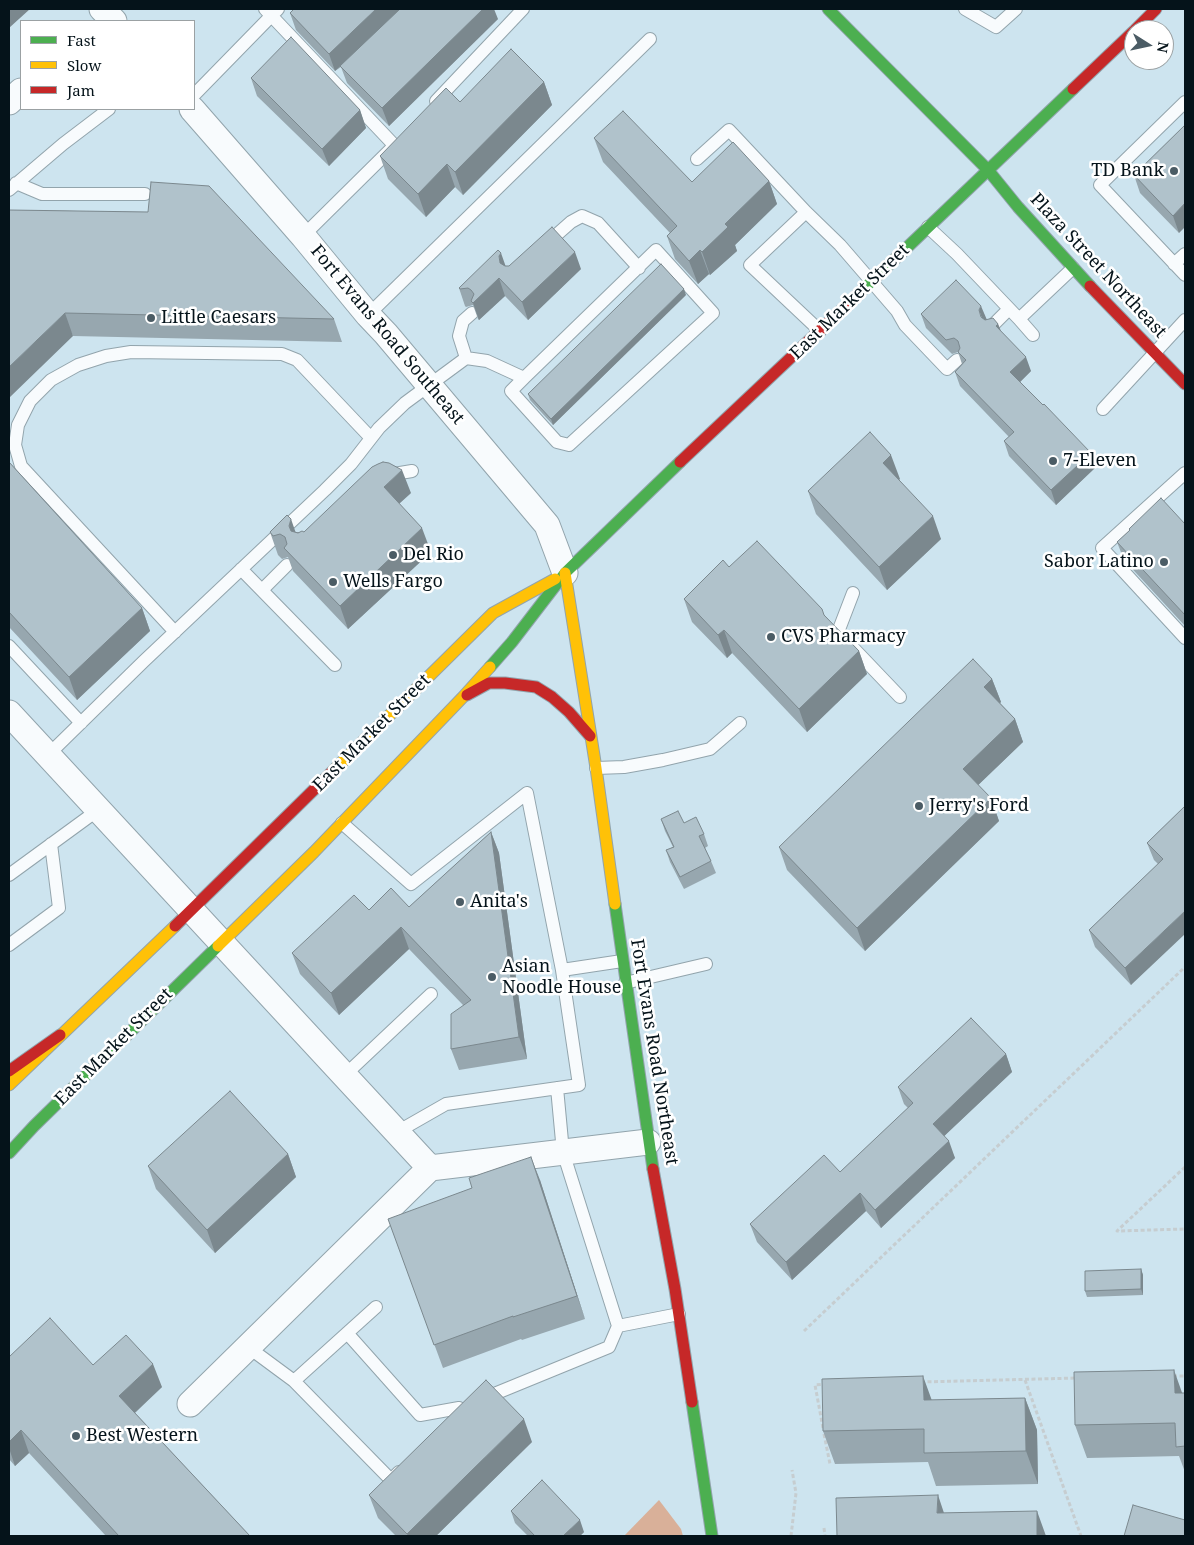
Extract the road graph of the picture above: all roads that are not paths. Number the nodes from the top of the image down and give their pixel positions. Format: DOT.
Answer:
graph roads {
  1 [pos="524,9"];
  2 [pos="828,9"];
  3 [pos="964,9"];
  4 [pos="1016,9"];
  5 [pos="1156,9"];
  6 [pos="271,11"];
  7 [pos="1144,20"];
  8 [pos="650,39"];
  9 [pos="1124,40"];
  10 [pos="20,92"];
  11 [pos="195,94"];
  12 [pos="9,102"];
  13 [pos="1185,102"];
  14 [pos="428,109"];
  15 [pos="108,110"];
  16 [pos="193,110"];
  17 [pos="697,158"];
  18 [pos="988,170"];
  19 [pos="13,186"];
  20 [pos="145,194"];
  21 [pos="806,212"];
  22 [pos="928,227"];
  23 [pos="304,236"];
  24 [pos="1185,254"];
  25 [pos="534,256"];
  26 [pos="1174,264"];
  27 [pos="639,268"];
  28 [pos="1073,268"];
  29 [pos="1185,275"];
  30 [pos="872,282"];
  31 [pos="1009,309"];
  32 [pos="472,313"];
  33 [pos="368,315"];
  34 [pos="1019,320"];
  35 [pos="1185,320"];
  36 [pos="992,326"];
  37 [pos="820,331"];
  38 [pos="1033,334"];
  39 [pos="1154,353"];
  40 [pos="466,358"];
  41 [pos="957,360"];
  42 [pos="524,378"];
  43 [pos="429,384"];
  44 [pos="1185,384"];
  45 [pos="1103,409"];
  46 [pos="370,437"];
  47 [pos="412,471"];
  48 [pos="1185,473"];
  49 [pos="374,484"];
  50 [pos="287,565"];
  51 [pos="241,569"];
  52 [pos="565,573"];
  53 [pos="262,590"];
  54 [pos="853,593"];
  55 [pos="175,632"];
  56 [pos="1185,638"];
  57 [pos="9,646"];
  58 [pos="335,665"];
  59 [pos="463,697"];
  60 [pos="900,697"];
  61 [pos="9,713"];
  62 [pos="740,723"];
  63 [pos="82,724"];
  64 [pos="590,736"];
  65 [pos="48,755"];
  66 [pos="596,768"];
  67 [pos="98,810"];
  68 [pos="342,823"];
  69 [pos="51,844"];
  70 [pos="9,875"];
  71 [pos="192,910"];
  72 [pos="221,942"];
  73 [pos="9,945"];
  74 [pos="622,961"];
  75 [pos="706,964"];
  76 [pos="562,970"];
  77 [pos="625,983"];
  78 [pos="431,994"];
  79 [pos="60,1035"];
  80 [pos="9,1071"];
  81 [pos="345,1075"];
  82 [pos="9,1085"];
  83 [pos="558,1088"];
  84 [pos="397,1132"];
  85 [pos="648,1142"];
  86 [pos="563,1152"];
  87 [pos="9,1153"];
  88 [pos="430,1168"];
  89 [pos="376,1306"];
  90 [pos="679,1314"];
  91 [pos="618,1326"];
  92 [pos="347,1333"];
  93 [pos="248,1347"];
  94 [pos="294,1382"];
  95 [pos="190,1404"];
  96 [pos="460,1408"];
  97 [pos="446,1422"];
  98 [pos="405,1466"];
  99 [pos="712,1536"];
  1 -- 14 [label="lane"];
  2 -- 18 [label="main road, Plaza Street Northeast"];
  3 -- 4 [label="lane"];
  5 -- 7 [label="main road, East Market Street"];
  6 -- 11 [label="lane"];
  6 -- 23 [label="lane"];
  8 -- 33 [label="lane"];
  9 -- 18 [label="main road, East Market Street"];
  10 -- 12 [label="street"];
  13 -- 26 [label="lane"];
  15 -- 19 [label="lane"];
  16 -- 23 [label="street, Fort Evans Road Southeast"];
  17 -- 21 [label="lane"];
  18 -- 22 [label="main road, East Market Street"];
  18 -- 28 [label="main road, Plaza Street Northeast"];
  19 -- 20 [label="lane"];
  21 -- 30 [label="lane"];
  21 -- 37 [label="lane"];
  22 -- 30 [label="main road, East Market Street"];
  22 -- 31 [label="lane"];
  23 -- 33 [label="street, Fort Evans Road Southeast"];
  24 -- 26 [label="lane"];
  25 -- 27 [label="lane"];
  26 -- 29 [label="lane"];
  27 -- 42 [label="lane"];
  27 -- 42 [label="lane"];
  28 -- 34 [label="lane"];
  28 -- 39 [label="main road, Plaza Street Northeast"];
  30 -- 37 [label="main road, East Market Street"];
  30 -- 41 [label="lane"];
  31 -- 34 [label="lane"];
  31 -- 36 [label="lane"];
  32 -- 40 [label="lane"];
  33 -- 43 [label="street, Fort Evans Road Southeast"];
  34 -- 38 [label="lane"];
  35 -- 39 [label="lane"];
  37 -- 52 [label="main road, East Market Street"];
  39 -- 44 [label="main road, Plaza Street Northeast"];
  39 -- 45 [label="lane"];
  40 -- 42 [label="lane"];
  40 -- 43 [label="lane"];
  43 -- 46 [label="lane"];
  43 -- 52 [label="street, Fort Evans Road Southeast"];
  46 -- 51 [label="lane"];
  46 -- 55 [label="lane"];
  47 -- 49 [label="lane"];
  48 -- 56 [label="lane"];
  50 -- 53 [label="lane"];
  51 -- 53 [label="lane"];
  51 -- 55 [label="lane"];
  52 -- 59 [label="main road, East Market Street"];
  52 -- 64 [label="main road, Fort Evans Road Northeast"];
  52 -- 71 [label="main road, East Market Street"];
  53 -- 58 [label="lane"];
  54 -- 60 [label="lane"];
  55 -- 63 [label="lane"];
  57 -- 63 [label="lane"];
  59 -- 64 [label="main road"];
  59 -- 68 [label="main road, East Market Street"];
  61 -- 65 [label="street"];
  62 -- 66 [label="lane"];
  63 -- 65 [label="lane"];
  64 -- 66 [label="main road, Fort Evans Road Northeast"];
  65 -- 67 [label="street"];
  66 -- 74 [label="main road, Fort Evans Road Northeast"];
  67 -- 69 [label="lane"];
  67 -- 71 [label="street"];
  68 -- 72 [label="main road, East Market Street"];
  68 -- 76 [label="lane"];
  69 -- 70 [label="lane"];
  69 -- 73 [label="lane"];
  71 -- 72 [label="street"];
  71 -- 79 [label="main road, East Market Street"];
  72 -- 81 [label="street"];
  72 -- 87 [label="main road, East Market Street"];
  74 -- 76 [label="lane"];
  74 -- 77 [label="main road, Fort Evans Road Northeast"];
  75 -- 77 [label="lane"];
  76 -- 83 [label="lane"];
  77 -- 85 [label="main road, Fort Evans Road Northeast"];
  78 -- 81 [label="lane"];
  79 -- 80 [label="main road"];
  79 -- 82 [label="main road, East Market Street"];
  81 -- 84 [label="street"];
  83 -- 84 [label="lane"];
  83 -- 86 [label="lane"];
  84 -- 88 [label="street"];
  85 -- 86 [label="street"];
  85 -- 90 [label="main road, Fort Evans Road Northeast"];
  86 -- 88 [label="street"];
  86 -- 91 [label="lane"];
  88 -- 93 [label="street"];
  89 -- 92 [label="lane"];
  90 -- 91 [label="lane"];
  90 -- 99 [label="main road, Fort Evans Road Northeast"];
  91 -- 96 [label="lane"];
  92 -- 94 [label="lane"];
  92 -- 96 [label="lane"];
  93 -- 94 [label="lane"];
  93 -- 95 [label="street"];
  94 -- 98 [label="lane"];
  96 -- 97 [label="lane"];
}
